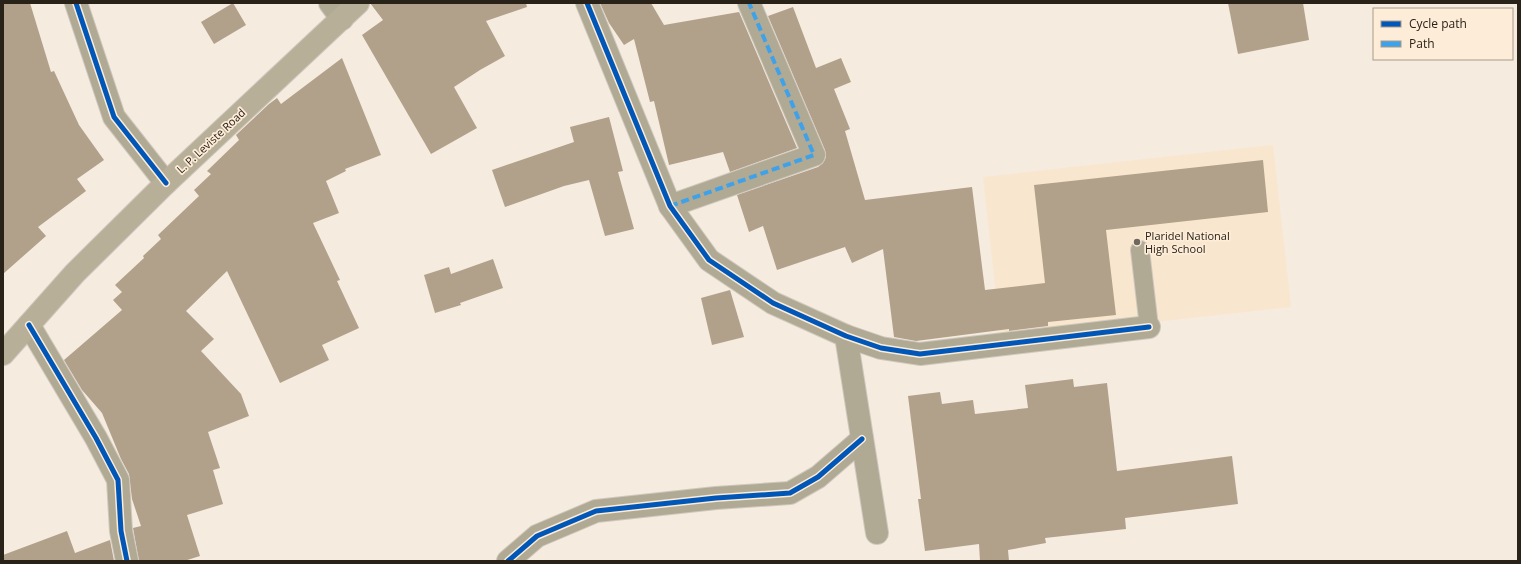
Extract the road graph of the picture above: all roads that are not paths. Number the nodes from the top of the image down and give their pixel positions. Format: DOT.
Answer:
graph roads {
  1 [pos="76,3"];
  2 [pos="358,3"];
  3 [pos="587,3"];
  4 [pos="749,3"];
  5 [pos="336,11"];
  6 [pos="166,183"];
  7 [pos="670,206"];
  8 [pos="1140,250"];
  9 [pos="29,325"];
  10 [pos="1149,327"];
  11 [pos="846,336"];
  12 [pos="3,354"];
  13 [pos="862,440"];
  14 [pos="877,533"];
  15 [pos="127,561"];
  16 [pos="508,561"];
  1 -- 6 [label="street"];
  2 -- 5 [label="main road, L. P. Leviste Road"];
  3 -- 7 [label="street"];
  4 -- 7 [label="street"];
  5 -- 6 [label="main road, L. P. Leviste Road"];
  6 -- 9 [label="main road, L. P. Leviste Road"];
  7 -- 11 [label="street"];
  8 -- 10 [label="lane"];
  9 -- 12 [label="main road, L. P. Leviste Road"];
  9 -- 15 [label="street"];
  10 -- 11 [label="street"];
  11 -- 13 [label="street"];
  13 -- 14 [label="street"];
  13 -- 16 [label="street"];
}
